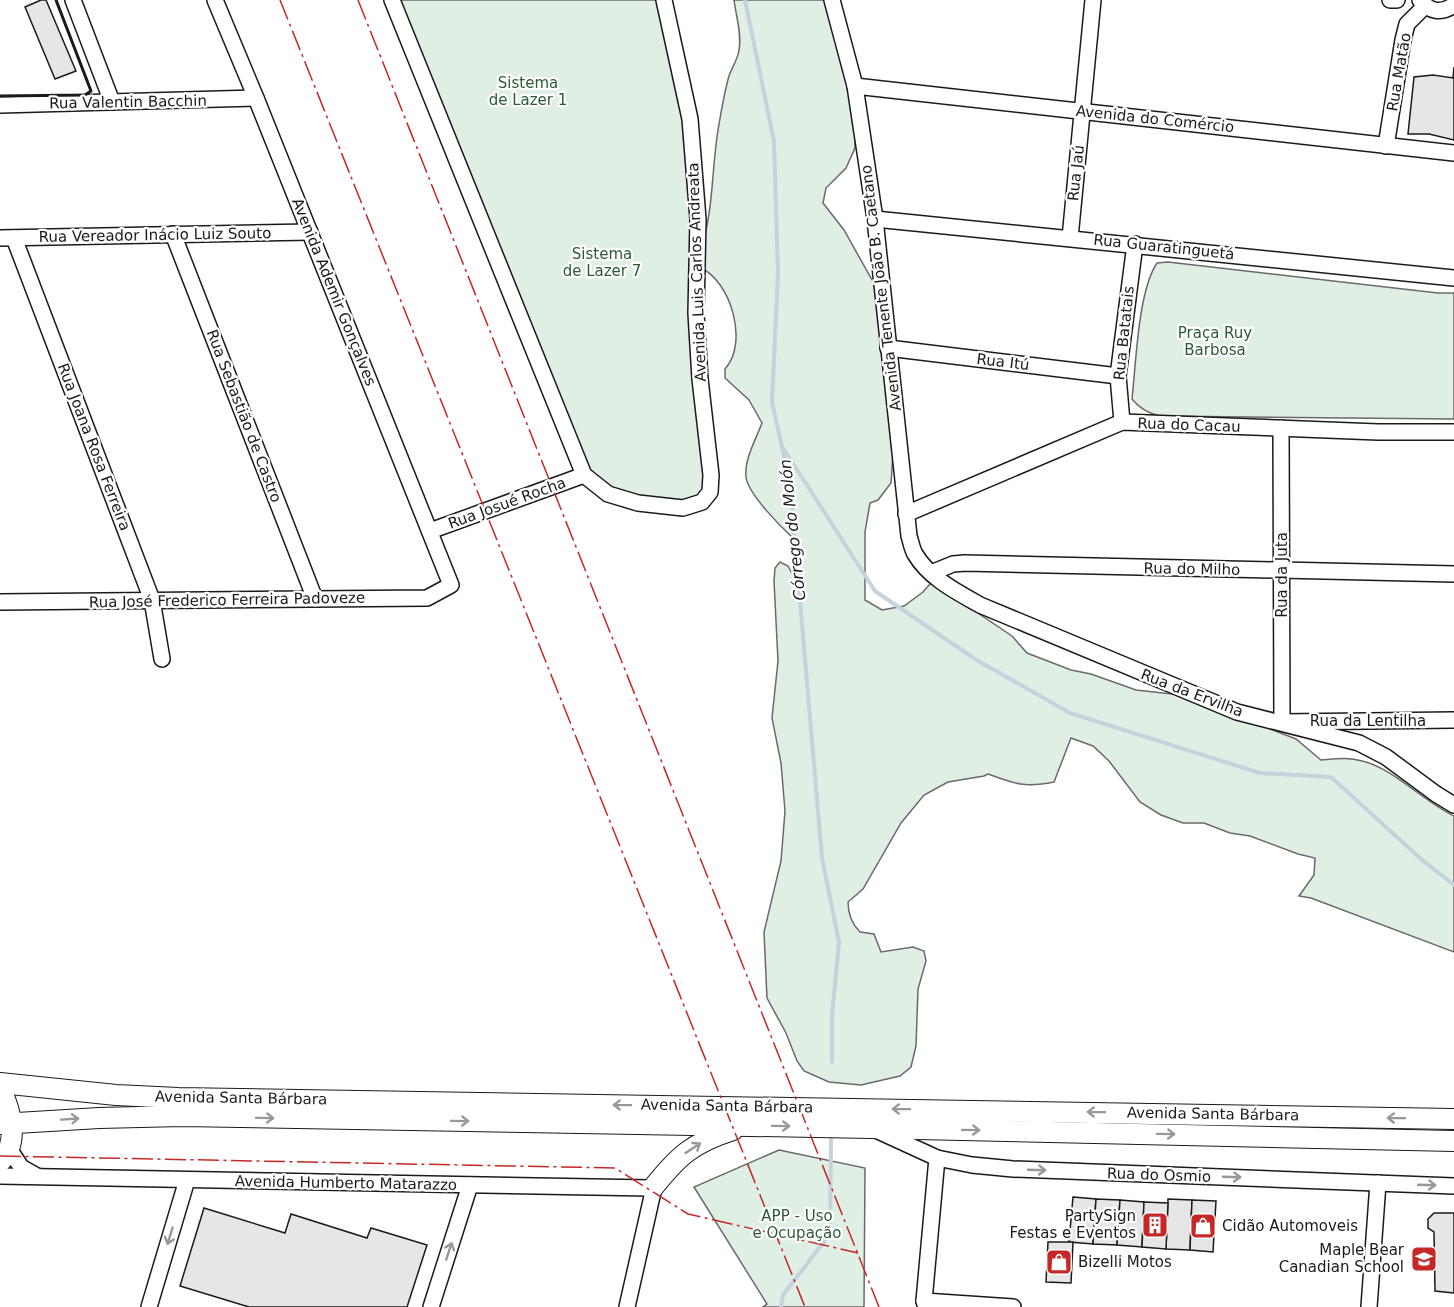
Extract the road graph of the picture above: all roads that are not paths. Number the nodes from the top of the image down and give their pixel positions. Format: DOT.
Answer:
graph roads {
  1 [pos="73,0"];
  2 [pos="215,0"];
  3 [pos="392,0"];
  4 [pos="664,0"];
  5 [pos="832,0"];
  6 [pos="1094,0"];
  7 [pos="1390,0"];
  8 [pos="1397,0"];
  9 [pos="1423,3"];
  10 [pos="1454,5"];
  11 [pos="855,86"];
  12 [pos="256,99"];
  13 [pos="111,102"];
  14 [pos="0,105"];
  15 [pos="1082,111"];
  16 [pos="1386,146"];
  17 [pos="1454,153"];
  18 [pos="875,219"];
  19 [pos="310,232"];
  20 [pos="173,234"];
  21 [pos="7,238"];
  22 [pos="1070,238"];
  23 [pos="1135,244"];
  24 [pos="1454,278"];
  25 [pos="888,348"];
  26 [pos="1118,376"];
  27 [pos="1122,422"];
  28 [pos="1281,428"];
  29 [pos="1454,432"];
  30 [pos="584,475"];
  31 [pos="906,514"];
  32 [pos="430,531"];
  33 [pos="1282,571"];
  34 [pos="931,573"];
  35 [pos="1454,574"];
  36 [pos="451,585"];
  37 [pos="315,599"];
  38 [pos="152,600"];
  39 [pos="0,602"];
  40 [pos="162,659"];
  41 [pos="1454,720"];
  42 [pos="1282,722"];
  43 [pos="1454,805"];
  44 [pos="0,1083"];
  45 [pos="0,1088"];
  46 [pos="1454,1119"];
  47 [pos="6,1123"];
  48 [pos="747,1126"];
  49 [pos="871,1128"];
  50 [pos="1454,1141"];
  51 [pos="5,1156"];
  52 [pos="938,1158"];
  53 [pos="0,1176"];
  54 [pos="40,1178"];
  55 [pos="187,1180"];
  56 [pos="1378,1183"];
  57 [pos="470,1185"];
  58 [pos="1454,1186"];
  59 [pos="652,1189"];
  60 [pos="925,1304"];
  61 [pos="148,1307"];
  62 [pos="431,1307"];
  63 [pos="627,1307"];
  64 [pos="1013,1307"];
  65 [pos="1369,1307"];
  1 -- 13 [label="street"];
  2 -- 12 [label="street, Avenida Ademir Gonçalves"];
  3 -- 30 [label="street"];
  4 -- 30 [label="street, Avenida Luis Carlos Andreata"];
  5 -- 11 [label="street, Avenida Tenente João B. Caetano"];
  6 -- 15 [label="street, Rua Jaú"];
  7 -- 8 [label="street"];
  9 -- 10 [label="street"];
  9 -- 16 [label="street, Rua Matão"];
  11 -- 15 [label="street, Avenida do Comércio"];
  11 -- 18 [label="street, Avenida Tenente João B. Caetano"];
  12 -- 13 [label="street, Rua Valentin Bacchin"];
  12 -- 19 [label="street, Avenida Ademir Gonçalves"];
  13 -- 14 [label="street, Rua Valentin Bacchin"];
  15 -- 16 [label="street, Avenida do Comércio"];
  15 -- 22 [label="street, Rua Jaú"];
  16 -- 17 [label="street, Avenida do Comércio"];
  18 -- 22 [label="street, Rua Guaratinguetá"];
  18 -- 25 [label="street, Avenida Tenente João B. Caetano"];
  19 -- 20 [label="street, Rua Vereador Inácio Luiz Souto"];
  19 -- 32 [label="street, Avenida Ademir Gonçalves"];
  20 -- 21 [label="street, Rua Vereador Inácio Luiz Souto"];
  20 -- 37 [label="street, Rua Sebastião de Castro"];
  21 -- 38 [label="street, Rua Joana Rosa Ferreira"];
  22 -- 23 [label="street, Rua Guaratinguetá"];
  23 -- 24 [label="street, Rua Guaratinguetá"];
  23 -- 26 [label="street, Rua Batatais"];
  25 -- 26 [label="street, Rua Itú"];
  25 -- 31 [label="street, Avenida Tenente João B. Caetano"];
  26 -- 27 [label="street, Rua Batatais"];
  27 -- 28 [label="street, Rua do Cacau"];
  27 -- 31 [label="street, Rua do Cacau"];
  28 -- 29 [label="street, Rua do Cacau"];
  28 -- 33 [label="street, Rua da Juta"];
  30 -- 32 [label="street, Rua Josué Rocha"];
  31 -- 34 [label="street, Avenida Tenente João B. Caetano"];
  32 -- 36 [label="street, Avenida Ademir Gonçalves"];
  33 -- 34 [label="street, Rua do Milho"];
  33 -- 35 [label="street, Rua do Milho"];
  33 -- 42 [label="street, Rua da Juta"];
  34 -- 42 [label="street, Rua da Ervilha"];
  36 -- 37 [label="street, Rua José Frederico Ferreira Padoveze"];
  37 -- 38 [label="street, Rua José Frederico Ferreira Padoveze"];
  38 -- 39 [label="street, Rua José Frederico Ferreira Padoveze"];
  38 -- 40 [label="street, Rua Joana Rosa Ferreira"];
  41 -- 42 [label="street, Rua da Lentilha"];
  42 -- 43 [label="street, Rua da Ervilha"];
  46 -- 44 [label="main road, Avenida Santa Bárbara, one-way"];
  45 -- 47 [label="main road"];
  47 -- 48 [label="main road, Avenida Santa Bárbara, one-way"];
  47 -- 51 [label="main road"];
  48 -- 49 [label="main road, Avenida Santa Bárbara, one-way"];
  59 -- 48 [label="main road, one-way"];
  49 -- 50 [label="main road, Avenida Santa Bárbara, one-way"];
  49 -- 52 [label="street, Rua do Osmio"];
  51 -- 54 [label="street"];
  52 -- 56 [label="street, Rua do Osmio, one-way"];
  52 -- 60 [label="street"];
  53 -- 54 [label="street, Avenida Humberto Matarazzo"];
  54 -- 55 [label="street, Avenida Humberto Matarazzo"];
  55 -- 57 [label="street, Avenida Humberto Matarazzo"];
  55 -- 61 [label="street, one-way"];
  56 -- 58 [label="street, Rua do Osmio, one-way"];
  56 -- 65 [label="street"];
  57 -- 59 [label="street, Avenida Humberto Matarazzo"];
  62 -- 57 [label="street, one-way"];
  59 -- 63 [label="street"];
  60 -- 64 [label="street"];
}
